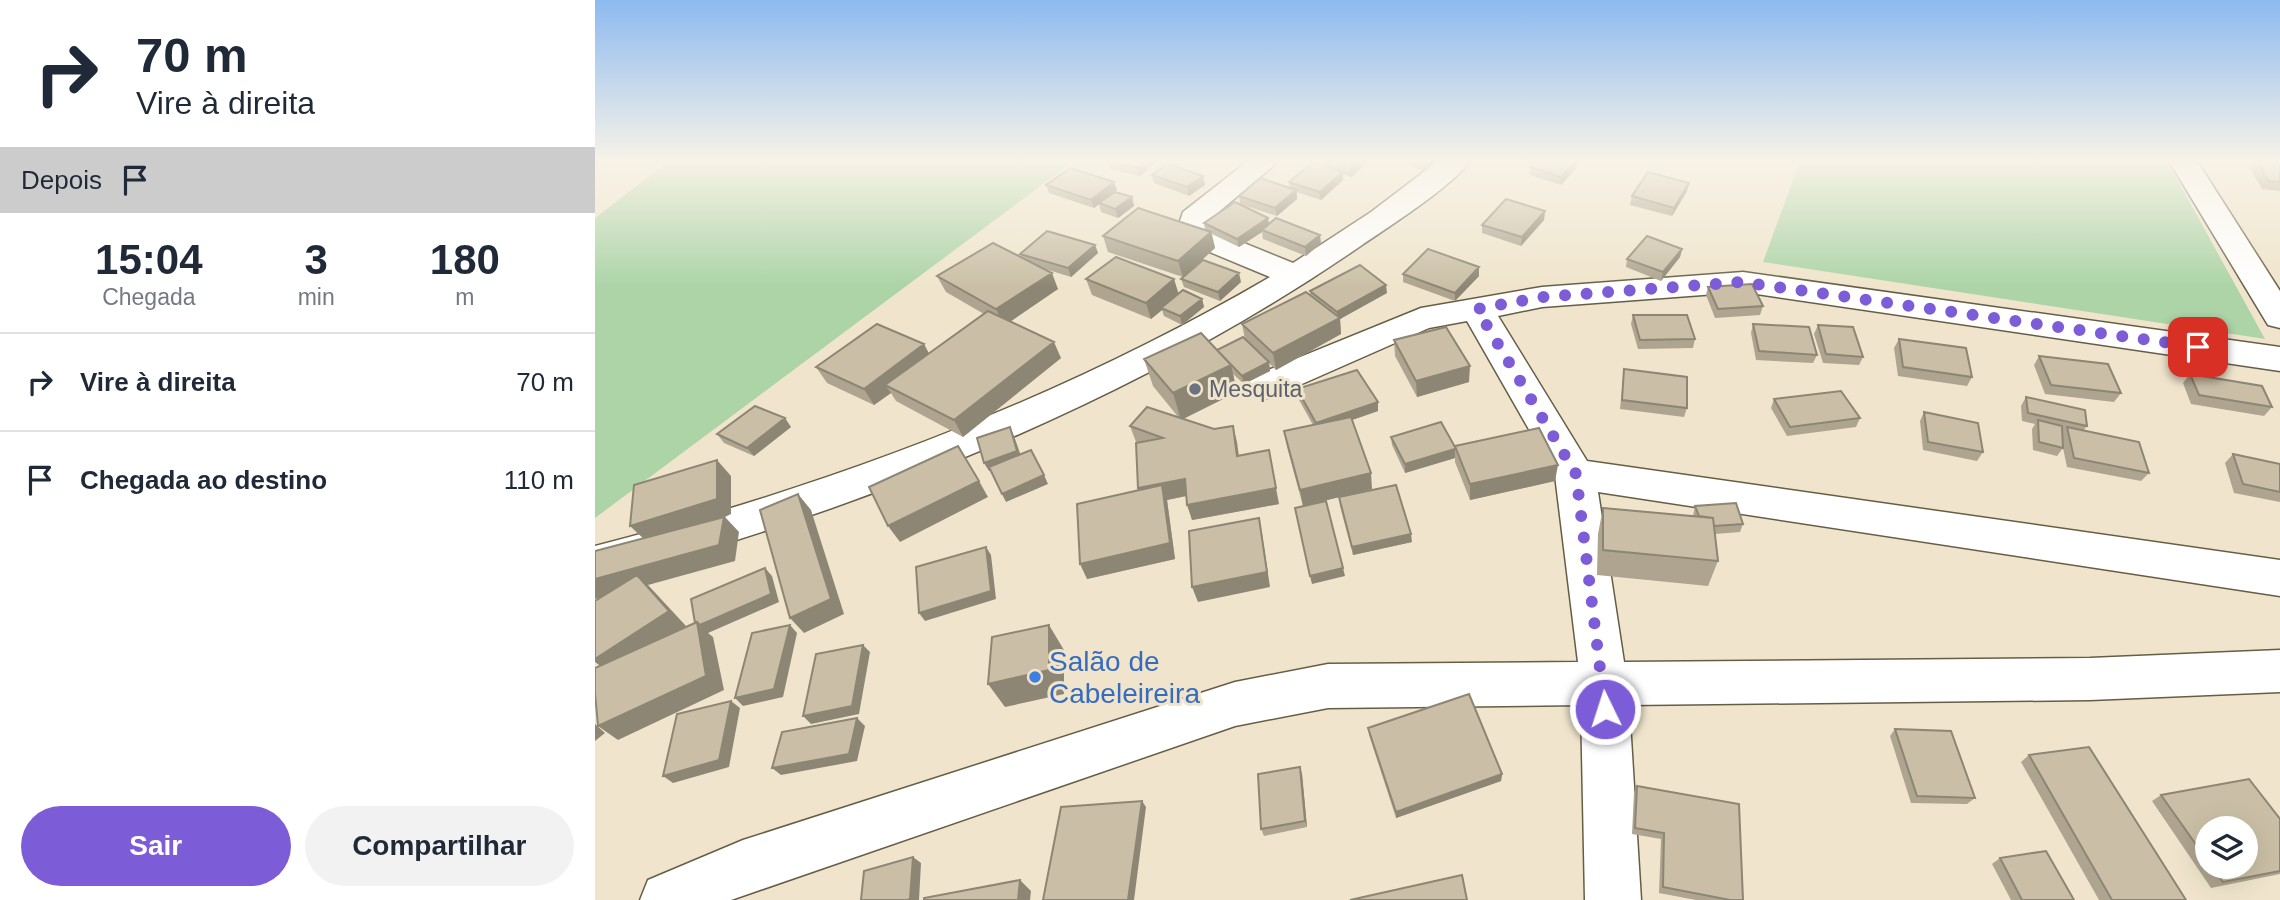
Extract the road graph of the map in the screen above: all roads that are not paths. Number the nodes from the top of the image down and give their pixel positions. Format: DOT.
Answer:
graph roads {
  1 [pos="1213,203"];
  2 [pos="1404,203"];
  3 [pos="2209,203"];
  4 [pos="1296,276"];
  5 [pos="1477,309"];
  6 [pos="2280,317"];
  7 [pos="2280,359"];
  8 [pos="1264,386"];
  9 [pos="1576,474"];
  10 [pos="595,564"];
  11 [pos="2280,578"];
  12 [pos="2280,671"];
  13 [pos="1604,682"];
  14 [pos="668,900"];
  15 [pos="1613,900"];
  1 -- 4 [label="street"];
  2 -- 4 [label="street"];
  3 -- 6 [label="street"];
  4 -- 10 [label="street"];
  5 -- 7 [label="street"];
  5 -- 8 [label="street"];
  5 -- 9 [label="street"];
  9 -- 11 [label="street"];
  9 -- 13 [label="street"];
  12 -- 13 [label="street"];
  13 -- 14 [label="street"];
  13 -- 15 [label="street"];
}
